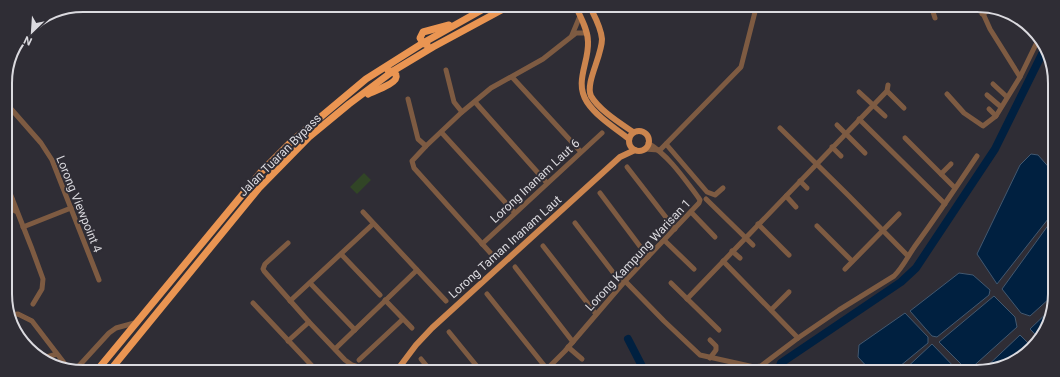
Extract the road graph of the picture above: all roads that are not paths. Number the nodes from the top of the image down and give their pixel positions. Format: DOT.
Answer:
graph roads {
  1 [pos="478,12"];
  2 [pos="498,12"];
  3 [pos="578,12"];
  4 [pos="593,12"];
  5 [pos="755,12"];
  6 [pos="933,12"];
  7 [pos="983,13"];
  8 [pos="580,16"];
  9 [pos="935,18"];
  10 [pos="587,33"];
  11 [pos="572,35"];
  12 [pos="423,43"];
  13 [pos="1036,44"];
  14 [pos="433,47"];
  15 [pos="446,70"];
  16 [pos="393,71"];
  17 [pos="512,77"];
  18 [pos="1020,77"];
  19 [pos="366,79"];
  20 [pos="993,84"];
  21 [pos="859,92"];
  22 [pos="947,94"];
  23 [pos="988,95"];
  24 [pos="1007,97"];
  25 [pos="408,99"];
  26 [pos="475,102"];
  27 [pos="873,105"];
  28 [pos="1001,107"];
  29 [pos="904,108"];
  30 [pos="989,109"];
  31 [pos="12,110"];
  32 [pos="462,112"];
  33 [pos="885,116"];
  34 [pos="996,116"];
  35 [pos="860,119"];
  36 [pos="837,125"];
  37 [pos="780,128"];
  38 [pos="633,132"];
  39 [pos="442,133"];
  40 [pos="602,133"];
  41 [pos="845,133"];
  42 [pos="905,138"];
  43 [pos="629,141"];
  44 [pos="648,143"];
  45 [pos="666,144"];
  46 [pos="426,146"];
  47 [pos="832,148"];
  48 [pos="644,149"];
  49 [pos="635,150"];
  50 [pos="660,150"];
  51 [pos="581,152"];
  52 [pos="865,153"];
  53 [pos="841,156"];
  54 [pos="977,156"];
  55 [pos="620,157"];
  56 [pos="817,163"];
  57 [pos="951,164"];
  58 [pos="627,167"];
  59 [pos="941,174"];
  60 [pos="800,181"];
  61 [pos="547,183"];
  62 [pos="723,188"];
  63 [pos="807,188"];
  64 [pos="955,188"];
  65 [pos="600,193"];
  66 [pos="786,196"];
  67 [pos="12,199"];
  68 [pos="706,199"];
  69 [pos="945,204"];
  70 [pos="796,207"];
  71 [pos="12,208"];
  72 [pos="71,208"];
  73 [pos="772,209"];
  74 [pos="363,212"];
  75 [pos="691,212"];
  76 [pos="18,213"];
  77 [pos="515,213"];
  78 [pos="778,214"];
  79 [pos="899,214"];
  80 [pos="575,223"];
  81 [pos="374,224"];
  82 [pos="758,224"];
  83 [pos="817,226"];
  84 [pos="23,227"];
  85 [pos="675,228"];
  86 [pos="884,231"];
  87 [pos="715,236"];
  88 [pos="745,238"];
  89 [pos="664,240"];
  90 [pos="288,243"];
  91 [pos="482,244"];
  92 [pos="753,245"];
  93 [pos="543,246"];
  94 [pos="732,251"];
  95 [pos="341,254"];
  96 [pos="789,255"];
  97 [pos="908,256"];
  98 [pos="494,257"];
  99 [pos="648,257"];
  100 [pos="740,258"];
  101 [pos="723,261"];
  102 [pos="852,261"];
  103 [pos="515,268"];
  104 [pos="845,268"];
  105 [pos="694,269"];
  106 [pos="417,270"];
  107 [pos="707,278"];
  108 [pos="98,280"];
  109 [pos="712,282"];
  110 [pos="310,283"];
  111 [pos="624,283"];
  112 [pos="670,283"];
  113 [pos="789,292"];
  114 [pos="487,294"];
  115 [pos="380,295"];
  116 [pos="687,298"];
  117 [pos="385,300"];
  118 [pos="290,301"];
  119 [pos="446,301"];
  120 [pos="253,303"];
  121 [pos="33,304"];
  122 [pos="771,310"];
  123 [pos="15,314"];
  124 [pos="596,314"];
  125 [pos="403,319"];
  126 [pos="138,322"];
  127 [pos="309,322"];
  128 [pos="412,328"];
  129 [pos="354,330"];
  130 [pos="719,330"];
  131 [pos="449,332"];
  132 [pos="798,338"];
  133 [pos="710,340"];
  134 [pos="288,341"];
  135 [pos="573,342"];
  136 [pos="568,347"];
  137 [pos="335,349"];
  138 [pos="56,354"];
  139 [pos="48,356"];
  140 [pos="710,358"];
  141 [pos="421,359"];
  142 [pos="582,359"];
  143 [pos="359,360"];
  144 [pos="64,362"];
  145 [pos="80,365"];
  146 [pos="102,365"];
  147 [pos="114,365"];
  148 [pos="311,365"];
  149 [pos="354,365"];
  150 [pos="401,365"];
  151 [pos="426,365"];
  152 [pos="476,365"];
  153 [pos="542,365"];
  154 [pos="551,365"];
  155 [pos="746,365"];
  156 [pos="762,365"];
  1 -- 12 [label="highway"];
  2 -- 14 [label="highway"];
  3 -- 8 [label="main road"];
  4 -- 38 [label="main road"];
  5 -- 45 [label="street"];
  6 -- 9 [label="street"];
  7 -- 18 [label="street"];
  8 -- 10 [label="main road"];
  8 -- 11 [label="street"];
  10 -- 11 [label="street"];
  10 -- 43 [label="main road"];
  11 -- 17 [label="street"];
  12 -- 14 [label="highway"];
  12 -- 19 [label="highway, Jalan Tuaran Bypass"];
  13 -- 18 [label="street"];
  14 -- 16 [label="highway"];
  15 -- 32 [label="street"];
  16 -- 19 [label="highway"];
  16 -- 147 [label="highway, Jalan Tuaran Bypass"];
  17 -- 26 [label="street"];
  17 -- 51 [label="street"];
  18 -- 24 [label="street"];
  19 -- 126 [label="highway, Jalan Tuaran Bypass"];
  20 -- 24 [label="street"];
  21 -- 27 [label="street"];
  22 -- 34 [label="street"];
  23 -- 28 [label="street"];
  24 -- 28 [label="street"];
  25 -- 46 [label="street"];
  26 -- 32 [label="street"];
  26 -- 61 [label="street"];
  27 -- 29 [label="street"];
  27 -- 33 [label="street"];
  27 -- 35 [label="street"];
  28 -- 34 [label="street"];
  30 -- 34 [label="street"];
  31 -- 72 [label="street, Lorong Viewpoint 4"];
  32 -- 39 [label="street"];
  35 -- 41 [label="street"];
  35 -- 69 [label="street"];
  36 -- 41 [label="street"];
  37 -- 56 [label="street"];
  38 -- 43 [label="main road"];
  38 -- 44 [label="main road"];
  39 -- 46 [label="street"];
  39 -- 77 [label="street"];
  40 -- 51 [label="street, Lorong Inanam Laut 6"];
  41 -- 47 [label="street"];
  41 -- 52 [label="street"];
  42 -- 59 [label="street"];
  43 -- 49 [label="main road"];
  43 -- 55 [label="main road"];
  44 -- 48 [label="main road"];
  44 -- 50 [label="street, Lorong Kampung Warisan 1"];
  45 -- 50 [label="street"];
  45 -- 62 [label="street"];
  46 -- 91 [label="street"];
  47 -- 53 [label="street"];
  47 -- 56 [label="street"];
  48 -- 49 [label="main road"];
  48 -- 50 [label="street"];
  49 -- 55 [label="main road, Lorong Taman Inanam Laut"];
  50 -- 75 [label="street, Lorong Kampung Warisan 1"];
  51 -- 61 [label="street, Lorong Inanam Laut 6"];
  54 -- 64 [label="street"];
  55 -- 150 [label="main road, Lorong Taman Inanam Laut"];
  56 -- 60 [label="street"];
  56 -- 86 [label="street"];
  57 -- 59 [label="street"];
  58 -- 85 [label="street"];
  59 -- 64 [label="street"];
  60 -- 63 [label="street"];
  60 -- 66 [label="street"];
  61 -- 77 [label="street, Lorong Inanam Laut 6"];
  64 -- 69 [label="street"];
  65 -- 99 [label="street"];
  66 -- 70 [label="street"];
  66 -- 73 [label="street"];
  67 -- 76 [label="street"];
  68 -- 88 [label="street"];
  69 -- 97 [label="street"];
  71 -- 76 [label="street"];
  72 -- 84 [label="street"];
  72 -- 108 [label="street, Lorong Viewpoint 4"];
  73 -- 78 [label="street"];
  73 -- 82 [label="street"];
  74 -- 81 [label="street"];
  75 -- 85 [label="street, Lorong Kampung Warisan 1"];
  75 -- 87 [label="street"];
  76 -- 84 [label="street"];
  77 -- 91 [label="street, Lorong Inanam Laut 6"];
  79 -- 86 [label="street"];
  80 -- 111 [label="street"];
  81 -- 95 [label="street"];
  81 -- 106 [label="street"];
  82 -- 88 [label="street"];
  82 -- 96 [label="street"];
  83 -- 102 [label="street"];
  84 -- 121 [label="street"];
  85 -- 89 [label="street, Lorong Kampung Warisan 1"];
  86 -- 97 [label="street"];
  86 -- 102 [label="street"];
  88 -- 92 [label="street"];
  88 -- 94 [label="street"];
  89 -- 99 [label="street, Lorong Kampung Warisan 1"];
  89 -- 105 [label="street"];
  90 -- 118 [label="street"];
  91 -- 98 [label="street"];
  93 -- 124 [label="street"];
  94 -- 100 [label="street"];
  94 -- 101 [label="street"];
  95 -- 110 [label="street"];
  95 -- 115 [label="street"];
  97 -- 132 [label="street"];
  99 -- 111 [label="street, Lorong Kampung Warisan 1"];
  101 -- 107 [label="street"];
  101 -- 122 [label="street"];
  102 -- 104 [label="street"];
  103 -- 135 [label="street"];
  106 -- 117 [label="street"];
  106 -- 119 [label="street"];
  107 -- 109 [label="street"];
  107 -- 116 [label="street"];
  110 -- 118 [label="street"];
  110 -- 129 [label="street"];
  111 -- 124 [label="street, Lorong Kampung Warisan 1"];
  111 -- 140 [label="street"];
  112 -- 116 [label="street"];
  113 -- 122 [label="street"];
  114 -- 153 [label="street"];
  116 -- 130 [label="street"];
  117 -- 125 [label="street"];
  117 -- 129 [label="street"];
  118 -- 127 [label="street"];
  120 -- 134 [label="street"];
  122 -- 132 [label="street"];
  123 -- 138 [label="street"];
  124 -- 135 [label="street, Lorong Kampung Warisan 1"];
  125 -- 128 [label="street"];
  125 -- 143 [label="street"];
  126 -- 145 [label="street"];
  126 -- 146 [label="highway, Jalan Tuaran Bypass"];
  127 -- 134 [label="street"];
  127 -- 137 [label="street"];
  129 -- 137 [label="street"];
  131 -- 152 [label="street"];
  132 -- 156 [label="street"];
  133 -- 140 [label="street"];
  134 -- 148 [label="street"];
  135 -- 136 [label="street, Lorong Kampung Warisan 1"];
  136 -- 142 [label="street"];
  136 -- 154 [label="street, Lorong Kampung Warisan 1"];
  137 -- 149 [label="street"];
  138 -- 139 [label="street"];
  138 -- 144 [label="street"];
  140 -- 155 [label="street"];
  141 -- 151 [label="street"];
}
